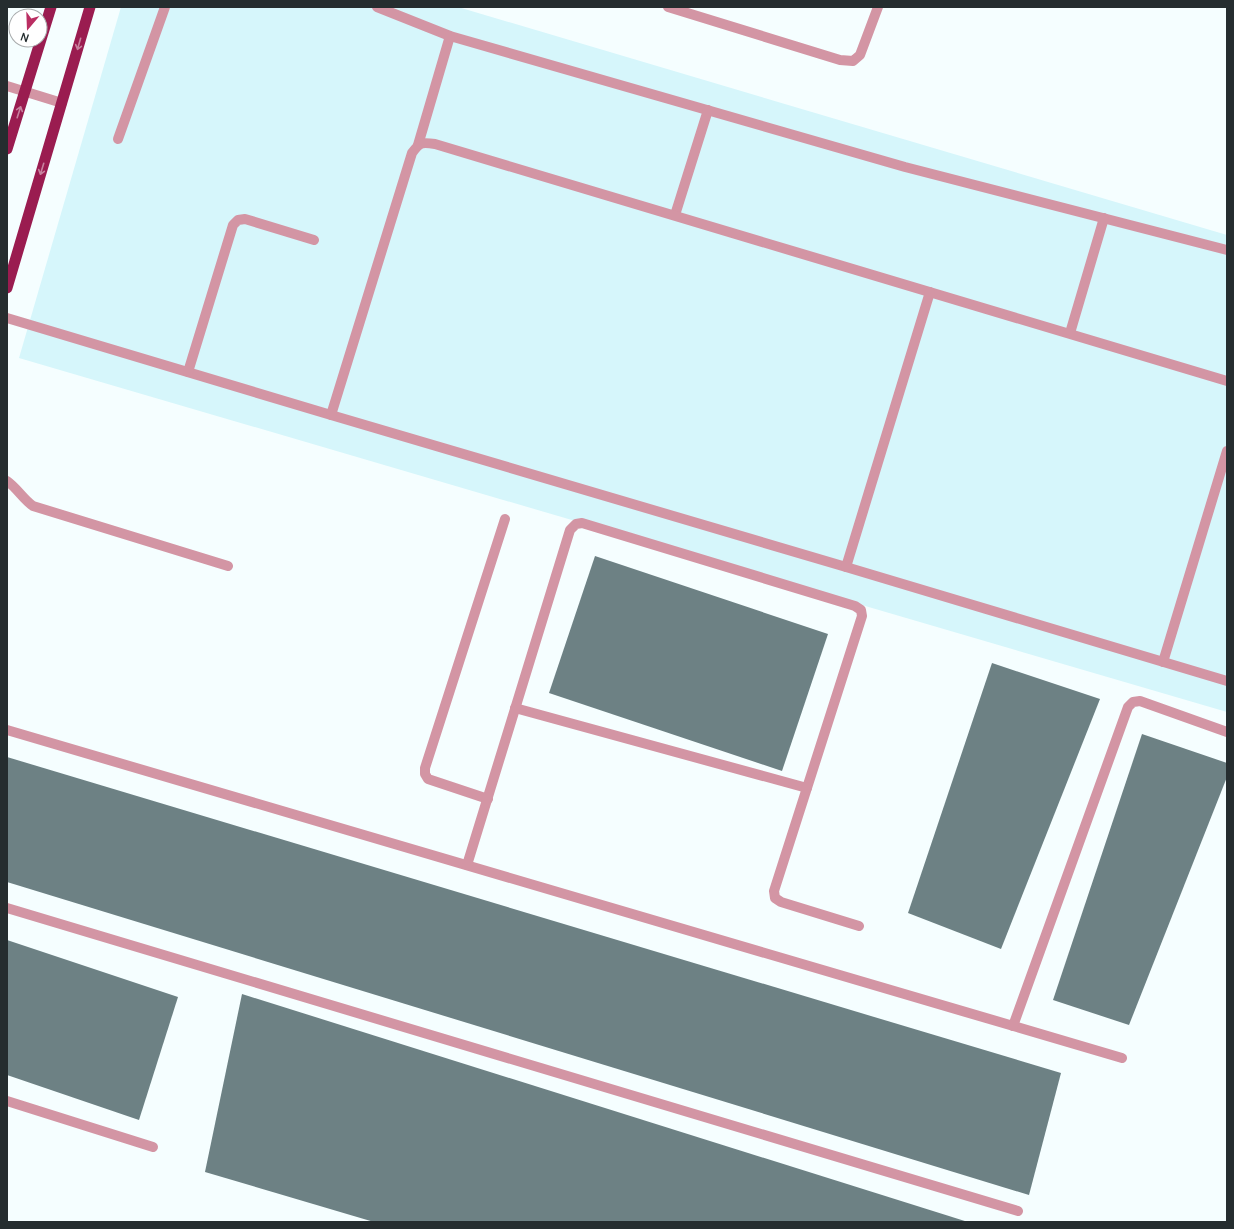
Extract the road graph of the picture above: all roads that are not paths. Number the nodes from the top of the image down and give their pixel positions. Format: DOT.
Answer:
graph roads {
  1 [pos="51,7"];
  2 [pos="90,7"];
  3 [pos="165,7"];
  4 [pos="377,7"];
  5 [pos="668,7"];
  6 [pos="878,7"];
  7 [pos="450,36"];
  8 [pos="7,86"];
  9 [pos="26,91"];
  10 [pos="62,103"];
  11 [pos="708,110"];
  12 [pos="118,139"];
  13 [pos="418,145"];
  14 [pos="7,149"];
  15 [pos="675,216"];
  16 [pos="1104,218"];
  17 [pos="314,240"];
  18 [pos="1227,250"];
  19 [pos="7,288"];
  20 [pos="930,292"];
  21 [pos="7,318"];
  22 [pos="1070,333"];
  23 [pos="188,372"];
  24 [pos="1227,381"];
  25 [pos="331,415"];
  26 [pos="1227,451"];
  27 [pos="7,481"];
  28 [pos="505,519"];
  29 [pos="228,566"];
  30 [pos="846,567"];
  31 [pos="1163,662"];
  32 [pos="1227,681"];
  33 [pos="515,708"];
  34 [pos="7,730"];
  35 [pos="1227,732"];
  36 [pos="807,788"];
  37 [pos="488,799"];
  38 [pos="467,866"];
  39 [pos="7,908"];
  40 [pos="859,926"];
  41 [pos="1013,1026"];
  42 [pos="1122,1058"];
  43 [pos="7,1100"];
  44 [pos="153,1147"];
  45 [pos="1018,1211"];
  1 -- 9 [label="highway"];
  2 -- 10 [label="highway, one-way"];
  3 -- 12 [label="street"];
  4 -- 7 [label="street"];
  5 -- 6 [label="street"];
  7 -- 11 [label="street"];
  7 -- 13 [label="street"];
  8 -- 9 [label="street"];
  9 -- 10 [label="street"];
  14 -- 9 [label="highway, one-way"];
  10 -- 19 [label="highway, one-way"];
  11 -- 15 [label="street"];
  11 -- 16 [label="street"];
  13 -- 15 [label="street"];
  13 -- 25 [label="street"];
  15 -- 20 [label="street"];
  16 -- 18 [label="street"];
  16 -- 22 [label="street"];
  17 -- 23 [label="street"];
  20 -- 22 [label="street"];
  20 -- 30 [label="street"];
  21 -- 23 [label="street"];
  22 -- 24 [label="street"];
  23 -- 25 [label="street"];
  25 -- 30 [label="street"];
  26 -- 31 [label="street"];
  27 -- 29 [label="street"];
  28 -- 37 [label="street"];
  30 -- 31 [label="street"];
  31 -- 32 [label="street"];
  33 -- 36 [label="street"];
  33 -- 36 [label="street"];
  33 -- 37 [label="street"];
  34 -- 38 [label="street"];
  35 -- 41 [label="street"];
  36 -- 40 [label="street"];
  37 -- 38 [label="street"];
  38 -- 41 [label="street"];
  39 -- 45 [label="street"];
  41 -- 42 [label="street"];
  43 -- 44 [label="street"];
}
